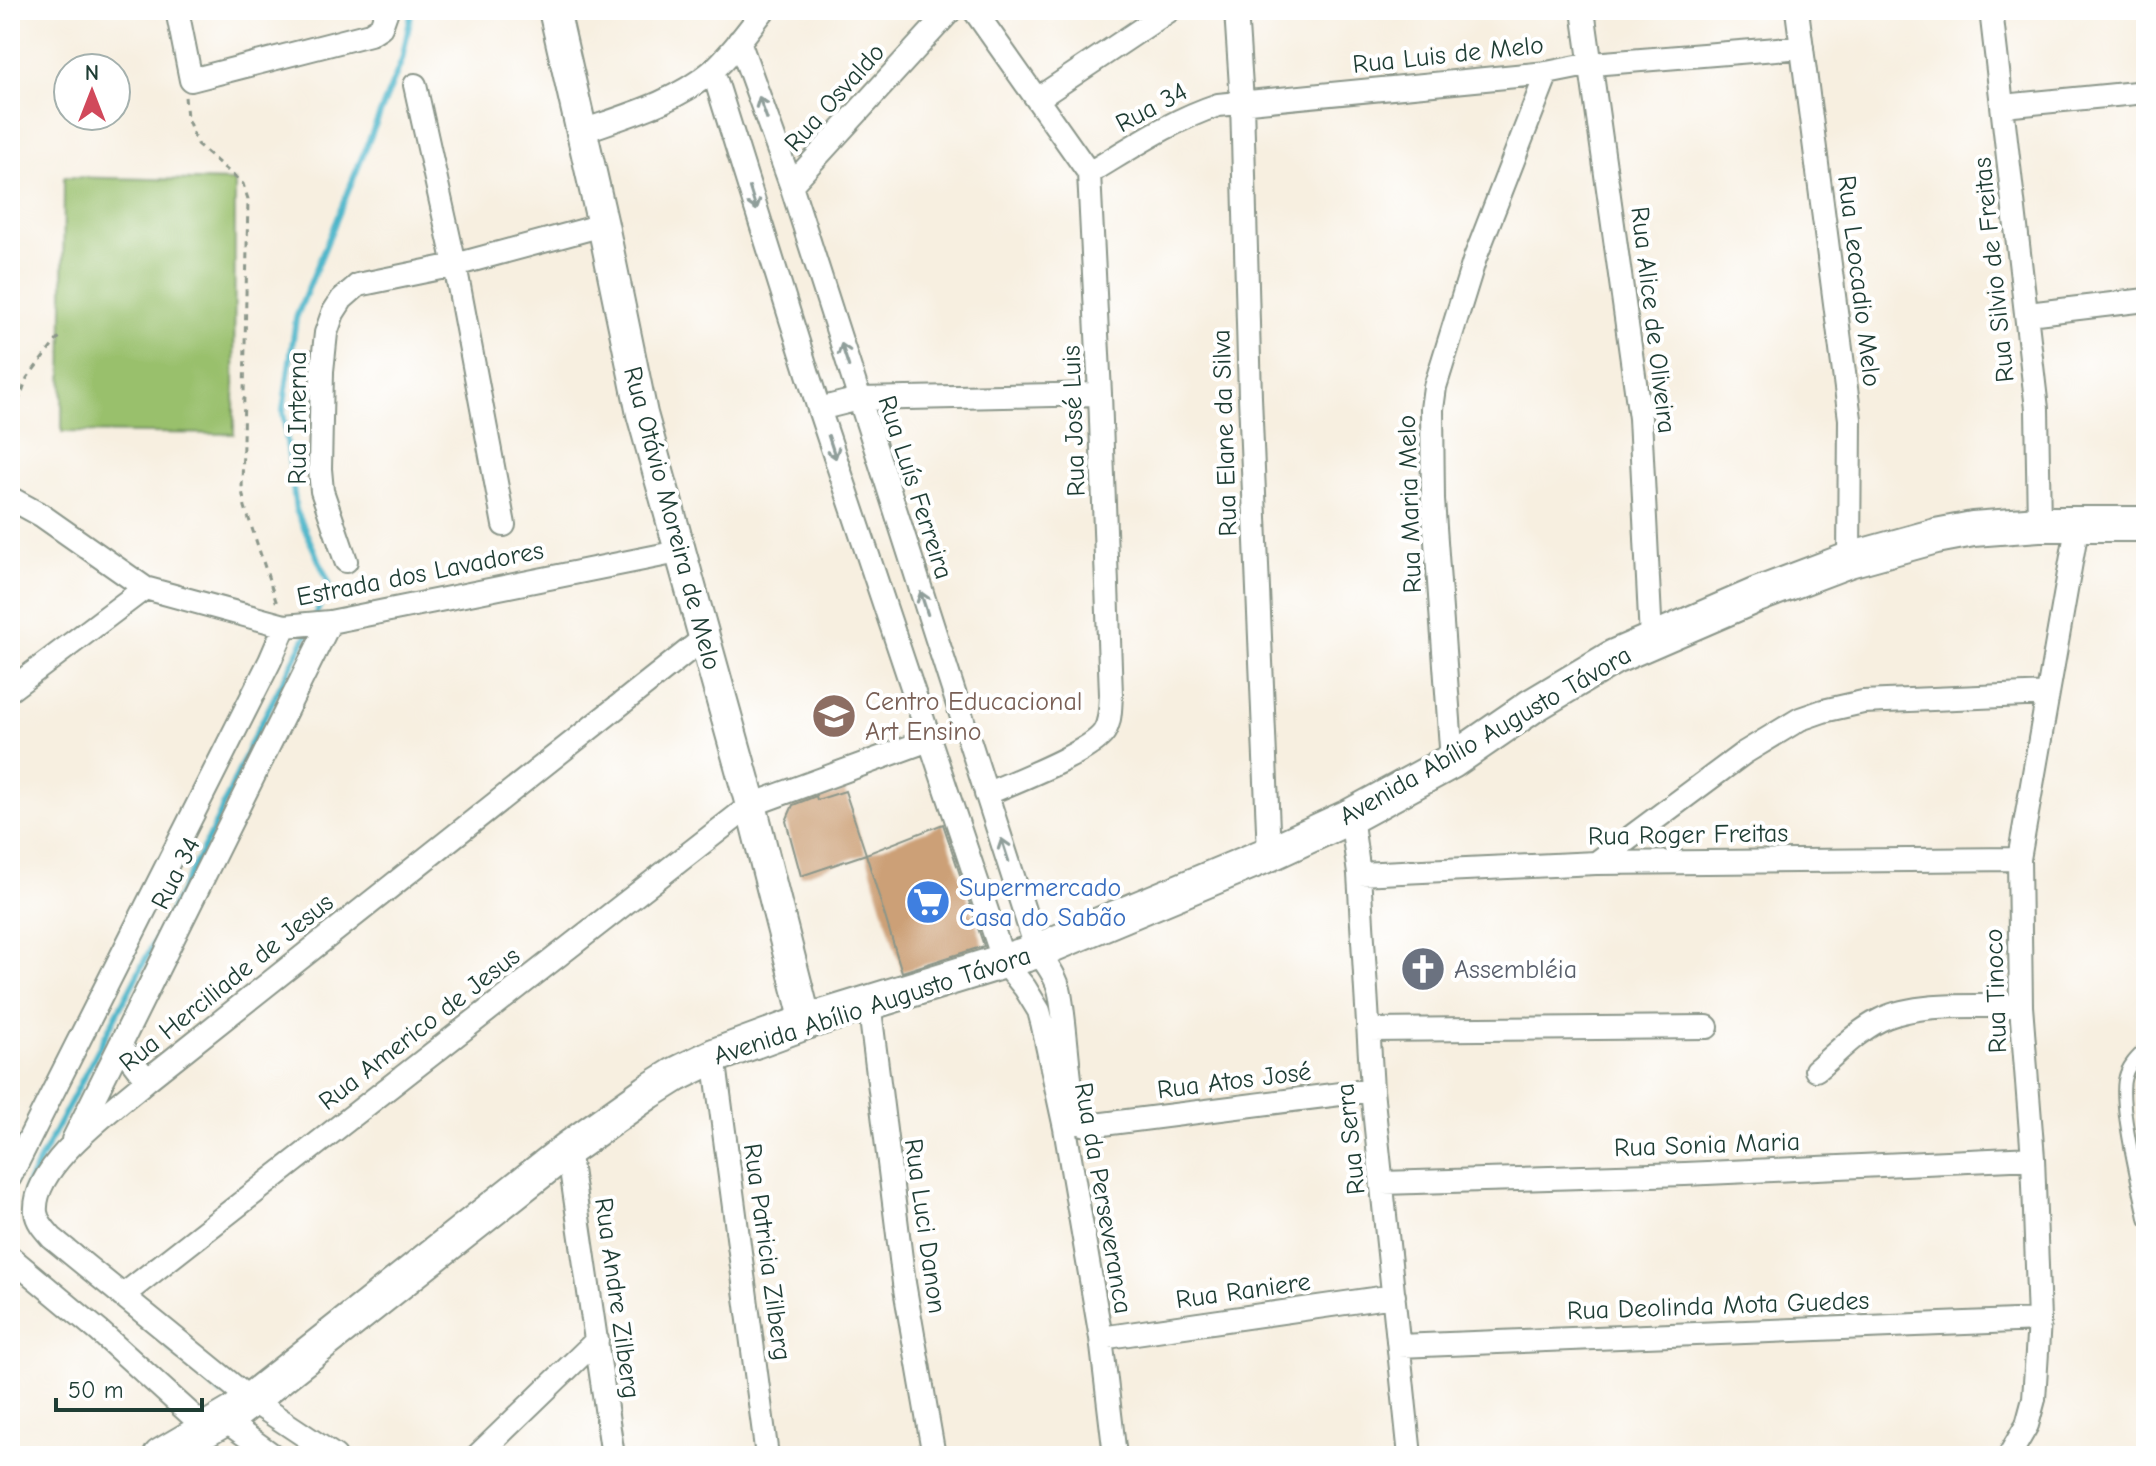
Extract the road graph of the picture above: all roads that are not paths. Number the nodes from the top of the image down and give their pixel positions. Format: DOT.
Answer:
graph roads {
  1 [pos="177,10"];
  2 [pos="387,10"];
  3 [pos="554,10"];
  4 [pos="764,10"];
  5 [pos="951,10"];
  6 [pos="974,10"];
  7 [pos="1170,10"];
  8 [pos="1236,10"];
  9 [pos="1583,10"];
  10 [pos="1797,10"];
  11 [pos="1991,10"];
  12 [pos="739,41"];
  13 [pos="1802,47"];
  14 [pos="1592,64"];
  15 [pos="713,71"];
  16 [pos="1547,73"];
  17 [pos="415,85"];
  18 [pos="2146,92"];
  19 [pos="1037,99"];
  20 [pos="1242,102"];
  21 [pos="2003,106"];
  22 [pos="580,132"];
  23 [pos="1089,173"];
  24 [pos="791,185"];
  25 [pos="603,225"];
  26 [pos="455,265"];
  27 [pos="2146,300"];
  28 [pos="2028,314"];
  29 [pos="1100,394"];
  30 [pos="859,399"];
  31 [pos="819,409"];
  32 [pos="10,498"];
  33 [pos="2078,522"];
  34 [pos="2039,524"];
  35 [pos="2146,524"];
  36 [pos="504,525"];
  37 [pos="678,552"];
  38 [pos="1849,560"];
  39 [pos="346,561"];
  40 [pos="145,588"];
  41 [pos="325,622"];
  42 [pos="289,626"];
  43 [pos="704,638"];
  44 [pos="1651,639"];
  45 [pos="10,690"];
  46 [pos="2047,694"];
  47 [pos="929,740"];
  48 [pos="1452,761"];
  49 [pos="978,770"];
  50 [pos="943,781"];
  51 [pos="986,794"];
  52 [pos="751,805"];
  53 [pos="1351,816"];
  54 [pos="1269,854"];
  55 [pos="2019,859"];
  56 [pos="1596,863"];
  57 [pos="1359,874"];
  58 [pos="1037,951"];
  59 [pos="1004,962"];
  60 [pos="869,1002"];
  61 [pos="2021,1006"];
  62 [pos="806,1022"];
  63 [pos="1707,1027"];
  64 [pos="1369,1030"];
  65 [pos="120,1045"];
  66 [pos="2146,1048"];
  67 [pos="714,1056"];
  68 [pos="1816,1070"];
  69 [pos="147,1080"];
  70 [pos="1372,1090"];
  71 [pos="1103,1124"];
  72 [pos="68,1148"];
  73 [pos="568,1149"];
  74 [pos="2033,1158"];
  75 [pos="10,1177"];
  76 [pos="1382,1183"];
  77 [pos="2146,1220"];
  78 [pos="10,1257"];
  79 [pos="122,1296"];
  80 [pos="1394,1296"];
  81 [pos="2039,1320"];
  82 [pos="1101,1338"];
  83 [pos="597,1340"];
  84 [pos="1399,1346"];
  85 [pos="233,1413"];
  86 [pos="161,1456"];
  87 [pos="274,1456"];
  88 [pos="335,1456"];
  89 [pos="477,1456"];
  90 [pos="613,1456"];
  91 [pos="767,1456"];
  92 [pos="934,1456"];
  93 [pos="1115,1456"];
  94 [pos="1410,1456"];
  95 [pos="2009,1456"];
  1 -- 2 [label="street"];
  3 -- 22 [label="street, Rua Otávio Moreira de Melo"];
  4 -- 12 [label="street"];
  5 -- 24 [label="street, Rua Osvaldo"];
  6 -- 19 [label="street"];
  7 -- 19 [label="street"];
  8 -- 20 [label="street, Rua Elane da Silva"];
  9 -- 14 [label="street, Rua Alice de Oliveira"];
  10 -- 13 [label="street, Rua Leocadio Melo"];
  11 -- 21 [label="street, Rua Silvio de Freitas"];
  12 -- 15 [label="street"];
  24 -- 12 [label="street, Rua Luís Ferreira, one-way"];
  13 -- 14 [label="street, Rua Luis de Melo"];
  13 -- 38 [label="street, Rua Leocadio Melo"];
  14 -- 16 [label="street, Rua Luis de Melo"];
  14 -- 44 [label="street, Rua Alice de Oliveira"];
  15 -- 22 [label="street"];
  15 -- 31 [label="street, one-way"];
  16 -- 20 [label="street, Rua Luis de Melo"];
  16 -- 48 [label="street, Rua Maria Melo"];
  17 -- 26 [label="street"];
  18 -- 21 [label="street"];
  19 -- 23 [label="street"];
  20 -- 23 [label="street, Rua 34"];
  20 -- 54 [label="street, Rua Elane da Silva"];
  21 -- 28 [label="street, Rua Silvio de Freitas"];
  22 -- 25 [label="street, Rua Otávio Moreira de Melo"];
  23 -- 29 [label="street, Rua José Luis"];
  30 -- 24 [label="street, Rua Luís Ferreira, one-way"];
  25 -- 26 [label="street, Rua Interna"];
  25 -- 37 [label="street, Rua Otávio Moreira de Melo"];
  26 -- 36 [label="street"];
  26 -- 39 [label="street, Rua Interna"];
  27 -- 28 [label="street"];
  28 -- 34 [label="street, Rua Silvio de Freitas"];
  29 -- 30 [label="street"];
  29 -- 51 [label="street, Rua José Luis"];
  30 -- 31 [label="street"];
  49 -- 30 [label="street, Rua Luís Ferreira, one-way"];
  31 -- 47 [label="street, one-way"];
  32 -- 40 [label="street, Estrada dos Lavadores"];
  33 -- 34 [label="main road, Avenida Abílio Augusto Távora"];
  33 -- 35 [label="main road, Avenida Abílio Augusto Távora"];
  33 -- 46 [label="street, Rua Tinoco"];
  34 -- 38 [label="main road, Avenida Abílio Augusto Távora"];
  37 -- 41 [label="street, Estrada dos Lavadores"];
  37 -- 43 [label="street, Rua Otávio Moreira de Melo"];
  38 -- 44 [label="main road, Avenida Abílio Augusto Távora"];
  40 -- 42 [label="street, Estrada dos Lavadores"];
  40 -- 45 [label="street"];
  41 -- 42 [label="street, Estrada dos Lavadores"];
  41 -- 65 [label="street, Rua 34"];
  42 -- 75 [label="street"];
  43 -- 52 [label="street, Rua Otávio Moreira de Melo"];
  43 -- 69 [label="street, Rua Herciliade de Jesus"];
  44 -- 48 [label="main road, Avenida Abílio Augusto Távora"];
  46 -- 55 [label="street, Rua Tinoco"];
  46 -- 56 [label="street"];
  47 -- 50 [label="street"];
  47 -- 52 [label="street, Rua Americo de Jesus"];
  48 -- 53 [label="main road, Avenida Abílio Augusto Távora"];
  49 -- 50 [label="street"];
  49 -- 51 [label="street, Rua Luís Ferreira"];
  50 -- 59 [label="street"];
  58 -- 51 [label="street, Rua Luís Ferreira, one-way"];
  52 -- 62 [label="street, Rua Otávio Moreira de Melo"];
  52 -- 79 [label="street, Rua Americo de Jesus"];
  53 -- 54 [label="main road, Avenida Abílio Augusto Távora"];
  53 -- 57 [label="street, Rua Serra"];
  54 -- 58 [label="main road, Avenida Abílio Augusto Távora"];
  55 -- 56 [label="street, Rua Roger Freitas"];
  55 -- 61 [label="street, Rua Tinoco"];
  56 -- 57 [label="street, Rua Roger Freitas"];
  57 -- 64 [label="street, Rua Serra"];
  58 -- 59 [label="main road, Avenida Abílio Augusto Távora"];
  58 -- 71 [label="street, Rua Luís Ferreira"];
  59 -- 60 [label="main road, Avenida Abílio Augusto Távora"];
  59 -- 82 [label="street, Rua da Perseveranca"];
  60 -- 62 [label="main road, Avenida Abílio Augusto Távora"];
  60 -- 92 [label="street, Rua Luci Danon"];
  61 -- 68 [label="street"];
  61 -- 74 [label="street, Rua Tinoco"];
  62 -- 67 [label="main road, Avenida Abílio Augusto Távora"];
  63 -- 64 [label="street"];
  64 -- 70 [label="street, Rua Serra"];
  65 -- 69 [label="street"];
  65 -- 72 [label="street, Rua 34"];
  66 -- 77 [label="lane"];
  67 -- 73 [label="main road, Avenida Abílio Augusto Távora"];
  67 -- 91 [label="street, Rua Patricia Zilberg"];
  69 -- 72 [label="street, Rua Herciliade de Jesus"];
  70 -- 71 [label="street, Rua Atos José"];
  70 -- 76 [label="street, Rua Serra"];
  72 -- 79 [label="street, Rua Herciliade de Jesus"];
  73 -- 83 [label="street, Rua Andre Zilberg"];
  73 -- 85 [label="main road, Avenida Abílio Augusto Távora"];
  74 -- 76 [label="street, Rua Sonia Maria"];
  74 -- 81 [label="street, Rua Tinoco"];
  76 -- 80 [label="street, Rua Serra"];
  78 -- 85 [label="street"];
  79 -- 85 [label="street, Rua Herciliade de Jesus"];
  80 -- 82 [label="street, Rua Raniere"];
  80 -- 84 [label="street, Rua Serra"];
  81 -- 84 [label="street, Rua Deolinda Mota Guedes"];
  81 -- 95 [label="street, Rua Tinoco"];
  82 -- 93 [label="street, Rua da Perseveranca"];
  83 -- 89 [label="street"];
  83 -- 90 [label="street, Rua Andre Zilberg"];
  84 -- 94 [label="street, Rua Serra"];
  85 -- 86 [label="main road, Avenida Abílio Augusto Távora"];
  85 -- 87 [label="street"];
  85 -- 88 [label="street"];
}
